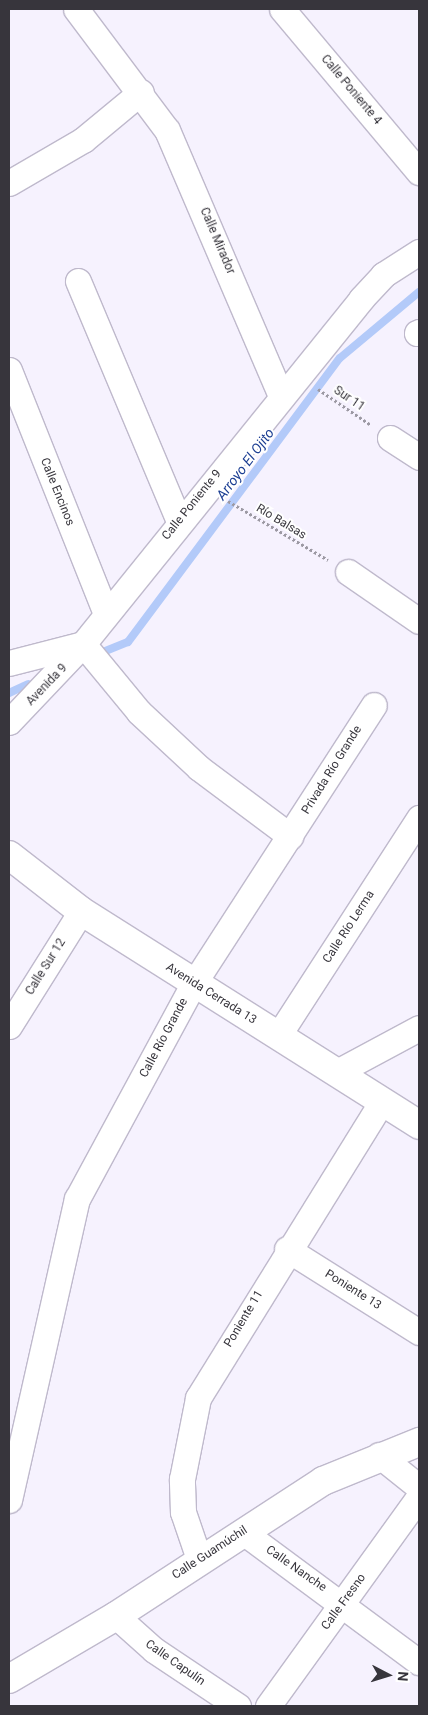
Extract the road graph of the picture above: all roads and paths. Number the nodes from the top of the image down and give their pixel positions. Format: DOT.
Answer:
graph roads {
  1 [pos="76,9"];
  2 [pos="282,9"];
  3 [pos="141,92"];
  4 [pos="419,172"];
  5 [pos="9,183"];
  6 [pos="419,252"];
  7 [pos="78,280"];
  8 [pos="9,370"];
  9 [pos="298,375"];
  10 [pos="282,396"];
  11 [pos="390,438"];
  12 [pos="419,457"];
  13 [pos="206,487"];
  14 [pos="179,521"];
  15 [pos="348,572"];
  16 [pos="106,614"];
  17 [pos="419,621"];
  18 [pos="83,644"];
  19 [pos="9,663"];
  20 [pos="374,705"];
  21 [pos="9,722"];
  22 [pos="419,818"];
  23 [pos="290,836"];
  24 [pos="9,855"];
  25 [pos="81,911"];
  26 [pos="194,983"];
  27 [pos="9,1024"];
  28 [pos="419,1028"];
  29 [pos="278,1036"];
  30 [pos="336,1072"];
  31 [pos="382,1101"];
  32 [pos="419,1125"];
  33 [pos="286,1249"];
  34 [pos="419,1332"];
  35 [pos="20,1385"];
  36 [pos="419,1442"];
  37 [pos="379,1455"];
  38 [pos="419,1487"];
  39 [pos="419,1497"];
  40 [pos="9,1500"];
  41 [pos="243,1532"];
  42 [pos="199,1559"];
  43 [pos="344,1602"];
  44 [pos="116,1616"];
  45 [pos="419,1662"];
  46 [pos="9,1679"];
  47 [pos="238,1706"];
  48 [pos="268,1706"];
  1 -- 3 [label="street, Calle Mirador"];
  2 -- 4 [label="street, Calle Poniente 4"];
  3 -- 5 [label="street"];
  3 -- 10 [label="street, Calle Mirador"];
  6 -- 9 [label="street, Calle Poniente 9"];
  7 -- 14 [label="street"];
  8 -- 16 [label="street, Calle Encinos"];
  9 -- 10 [label="street, Calle Poniente 9"];
  9 -- 11 [label="path, Sur 11"];
  10 -- 13 [label="street, Calle Poniente 9"];
  11 -- 12 [label="street"];
  13 -- 14 [label="street, Calle Poniente 9"];
  13 -- 15 [label="path, Río Balsas"];
  14 -- 16 [label="street, Calle Poniente 9"];
  15 -- 17 [label="street"];
  16 -- 18 [label="street, Calle Poniente 9"];
  18 -- 19 [label="street"];
  18 -- 21 [label="street, Avenida 9"];
  18 -- 23 [label="street"];
  20 -- 23 [label="street, Privada Río Grande"];
  22 -- 29 [label="street, Calle Río Lerma"];
  23 -- 26 [label="street, Calle Río Grande"];
  24 -- 25 [label="street, Avenida Cerrada 13"];
  25 -- 26 [label="street, Avenida Cerrada 13"];
  25 -- 27 [label="street, Calle Sur 12"];
  26 -- 29 [label="street, Avenida Cerrada 13"];
  26 -- 35 [label="street, Calle Río Grande"];
  28 -- 30 [label="street"];
  29 -- 30 [label="street, Avenida Cerrada 13"];
  30 -- 31 [label="street, Avenida Cerrada 13"];
  31 -- 32 [label="street, Avenida Cerrada 13"];
  31 -- 33 [label="street, Poniente 11"];
  33 -- 34 [label="street, Poniente 13"];
  33 -- 42 [label="street, Poniente 11"];
  35 -- 40 [label="street, Calle Río Grande"];
  36 -- 37 [label="street, Calle Guamúchil"];
  37 -- 38 [label="street"];
  37 -- 41 [label="street, Calle Guamúchil"];
  39 -- 43 [label="street, Calle Fresno"];
  41 -- 42 [label="street, Calle Guamúchil"];
  41 -- 43 [label="street, Calle Nanche"];
  42 -- 44 [label="street, Calle Guamúchil"];
  43 -- 45 [label="street, Calle Nanche"];
  43 -- 48 [label="street, Calle Fresno"];
  44 -- 46 [label="street, Calle Guamúchil"];
  44 -- 47 [label="street, Calle Capulín"];
}
